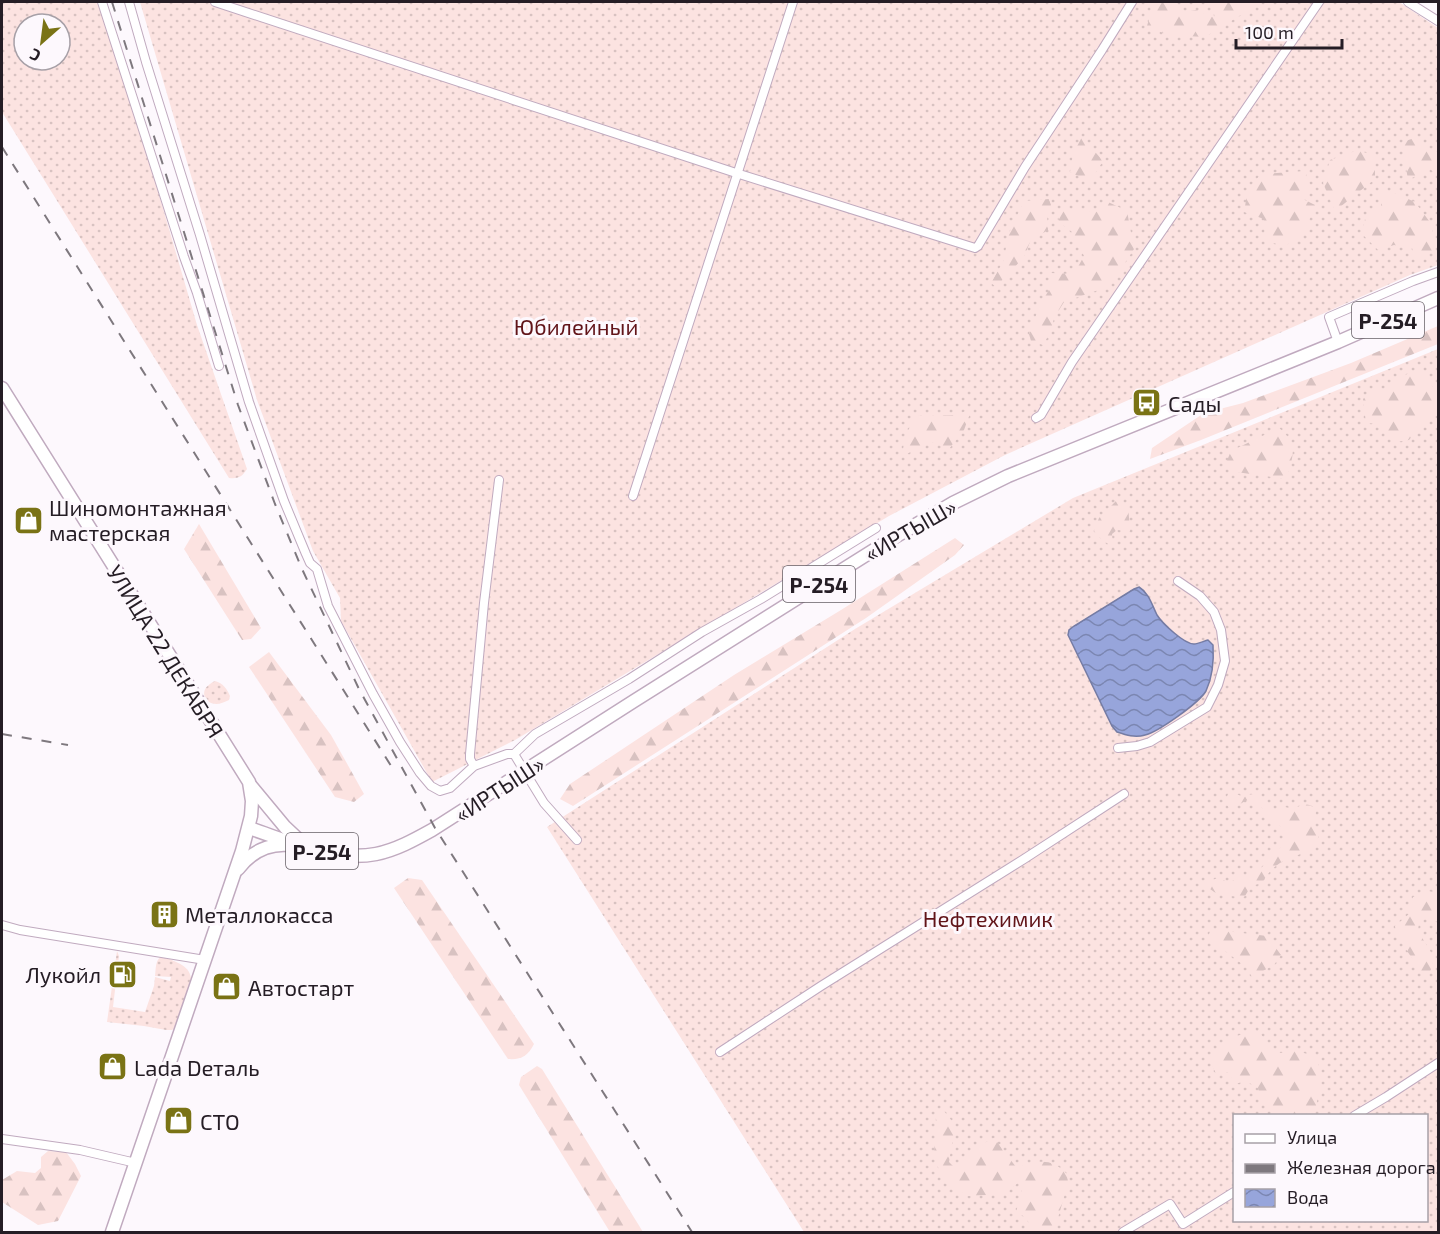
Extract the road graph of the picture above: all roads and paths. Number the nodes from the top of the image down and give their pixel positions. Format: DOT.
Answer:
graph roads {
  1 [pos="102,2"];
  2 [pos="129,2"];
  3 [pos="215,2"];
  4 [pos="793,2"];
  5 [pos="1132,2"];
  6 [pos="1318,2"];
  7 [pos="1408,2"];
  8 [pos="1438,21"];
  9 [pos="736,173"];
  10 [pos="1438,272"];
  11 [pos="1438,298"];
  12 [pos="1338,342"];
  13 [pos="219,366"];
  14 [pos="2,388"];
  15 [pos="1036,418"];
  16 [pos="499,480"];
  17 [pos="633,496"];
  18 [pos="876,528"];
  19 [pos="1178,580"];
  20 [pos="1118,748"];
  21 [pos="514,754"];
  22 [pos="474,766"];
  23 [pos="525,771"];
  24 [pos="249,782"];
  25 [pos="1124,794"];
  26 [pos="249,828"];
  27 [pos="577,840"];
  28 [pos="310,848"];
  29 [pos="234,875"];
  30 [pos="2,925"];
  31 [pos="205,960"];
  32 [pos="720,1052"];
  33 [pos="1438,1064"];
  34 [pos="1356,1114"];
  35 [pos="2,1139"];
  36 [pos="136,1162"];
  37 [pos="1233,1193"];
  38 [pos="112,1233"];
  39 [pos="1123,1233"];
  1 -- 13 [label="street"];
  2 -- 22 [label="street"];
  3 -- 9 [label="street"];
  4 -- 9 [label="street"];
  5 -- 9 [label="street"];
  6 -- 15 [label="street"];
  7 -- 8 [label="street"];
  9 -- 17 [label="street"];
  10 -- 12 [label="street"];
  11 -- 12 [label="main road, «ИРТЫШ» / Р-254"];
  12 -- 23 [label="main road, «ИРТЫШ» / Р-254"];
  14 -- 24 [label="main road, УЛИЦА 22 ДЕКАБРЯ"];
  16 -- 22 [label="street"];
  18 -- 21 [label="street"];
  19 -- 20 [label="street"];
  21 -- 22 [label="street"];
  21 -- 23 [label="street"];
  23 -- 27 [label="street"];
  23 -- 28 [label="main road, «ИРТЫШ» / Р-254"];
  24 -- 26 [label="main road, УЛИЦА 22 ДЕКАБРЯ"];
  24 -- 28 [label="main road"];
  25 -- 32 [label="street"];
  26 -- 28 [label="main road, «ИРТЫШ» / Р-254"];
  26 -- 29 [label="main road, УЛИЦА 22 ДЕКАБРЯ"];
  28 -- 29 [label="main road"];
  29 -- 31 [label="main road, УЛИЦА 22 ДЕКАБРЯ"];
  30 -- 31 [label="street"];
  31 -- 36 [label="main road, УЛИЦА 22 ДЕКАБРЯ"];
  33 -- 34 [label="street"];
  35 -- 36 [label="street"];
  36 -- 38 [label="main road, УЛИЦА 22 ДЕКАБРЯ"];
  37 -- 39 [label="street"];
}
